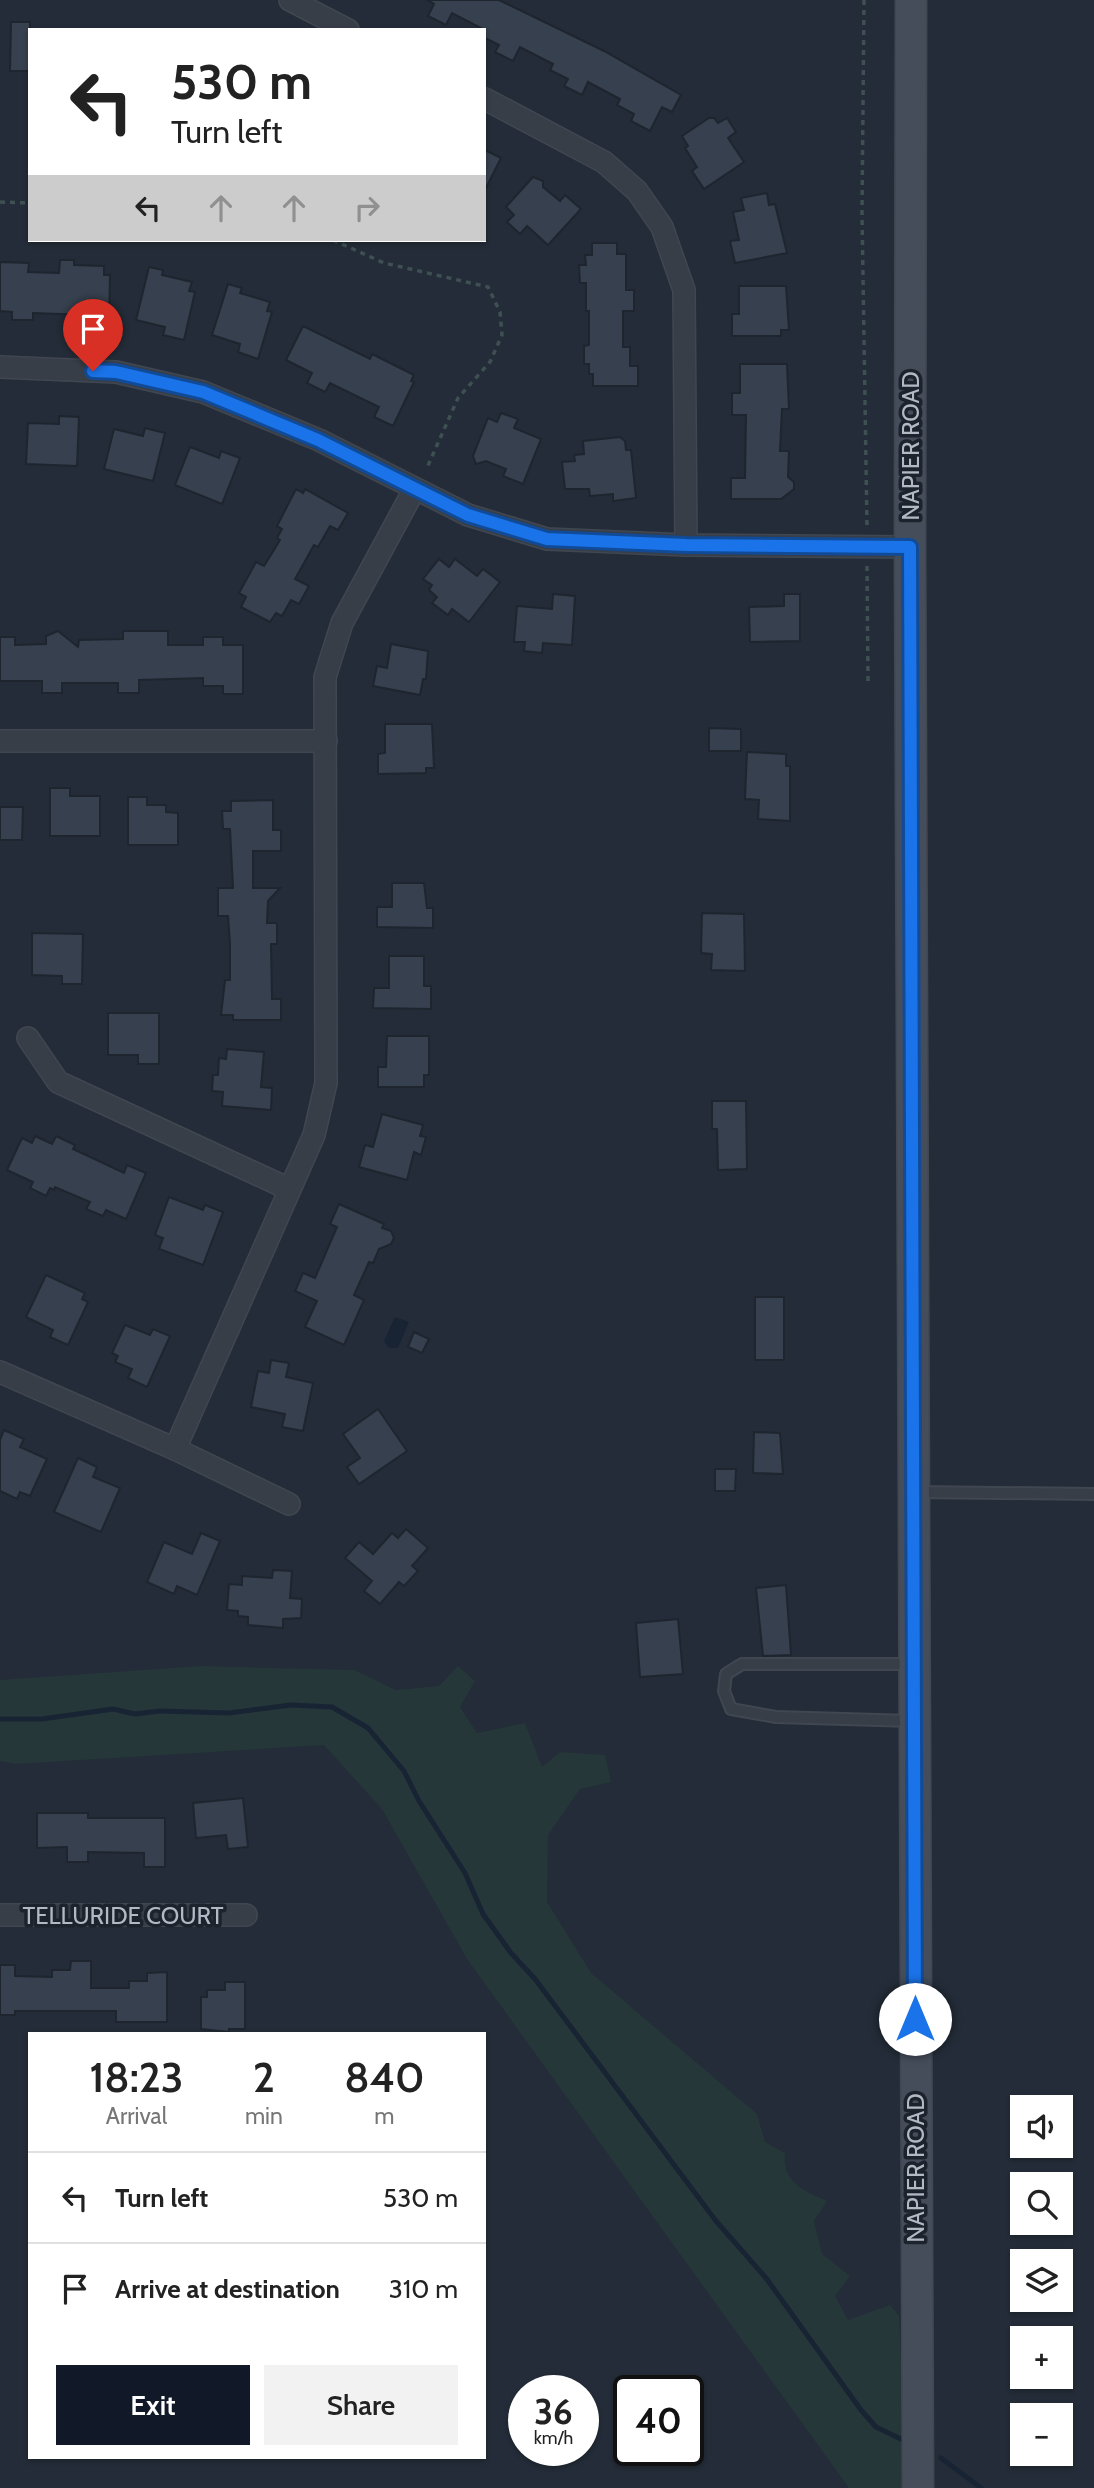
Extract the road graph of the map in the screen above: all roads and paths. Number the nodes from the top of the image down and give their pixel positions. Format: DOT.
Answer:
graph roads {
  1 [pos="290,0"];
  2 [pos="863,0"];
  3 [pos="911,0"];
  4 [pos="344,28"];
  5 [pos="486,100"];
  6 [pos="0,202"];
  7 [pos="28,203"];
  8 [pos="337,242"];
  9 [pos="0,367"];
  10 [pos="426,470"];
  11 [pos="414,490"];
  12 [pos="686,545"];
  13 [pos="867,547"];
  14 [pos="910,547"];
  15 [pos="868,683"];
  16 [pos="0,741"];
  17 [pos="326,741"];
  18 [pos="28,1038"];
  19 [pos="289,1189"];
  20 [pos="0,1371"];
  21 [pos="175,1449"];
  22 [pos="915,1492"];
  23 [pos="1094,1494"];
  24 [pos="289,1504"];
  25 [pos="915,1664"];
  26 [pos="915,1721"];
  27 [pos="0,1915"];
  28 [pos="246,1915"];
  29 [pos="918,2488"];
  1 -- 4 [label="street"];
  2 -- 13 [label="path"];
  3 -- 14 [label="street, NAPIER ROAD"];
  5 -- 12 [label="street"];
  6 -- 7 [label="path"];
  8 -- 10 [label="path"];
  9 -- 11 [label="street"];
  11 -- 12 [label="street"];
  11 -- 17 [label="street"];
  12 -- 13 [label="street"];
  13 -- 14 [label="street"];
  13 -- 15 [label="path"];
  14 -- 22 [label="street, NAPIER ROAD"];
  16 -- 17 [label="street"];
  17 -- 19 [label="street"];
  18 -- 19 [label="street"];
  19 -- 21 [label="street"];
  20 -- 21 [label="street"];
  21 -- 24 [label="street"];
  22 -- 23 [label="lane"];
  22 -- 25 [label="street, NAPIER ROAD"];
  25 -- 26 [label="street, NAPIER ROAD"];
  25 -- 26 [label="lane"];
  26 -- 29 [label="street, NAPIER ROAD"];
  27 -- 28 [label="street, TELLURIDE COURT"];
}
